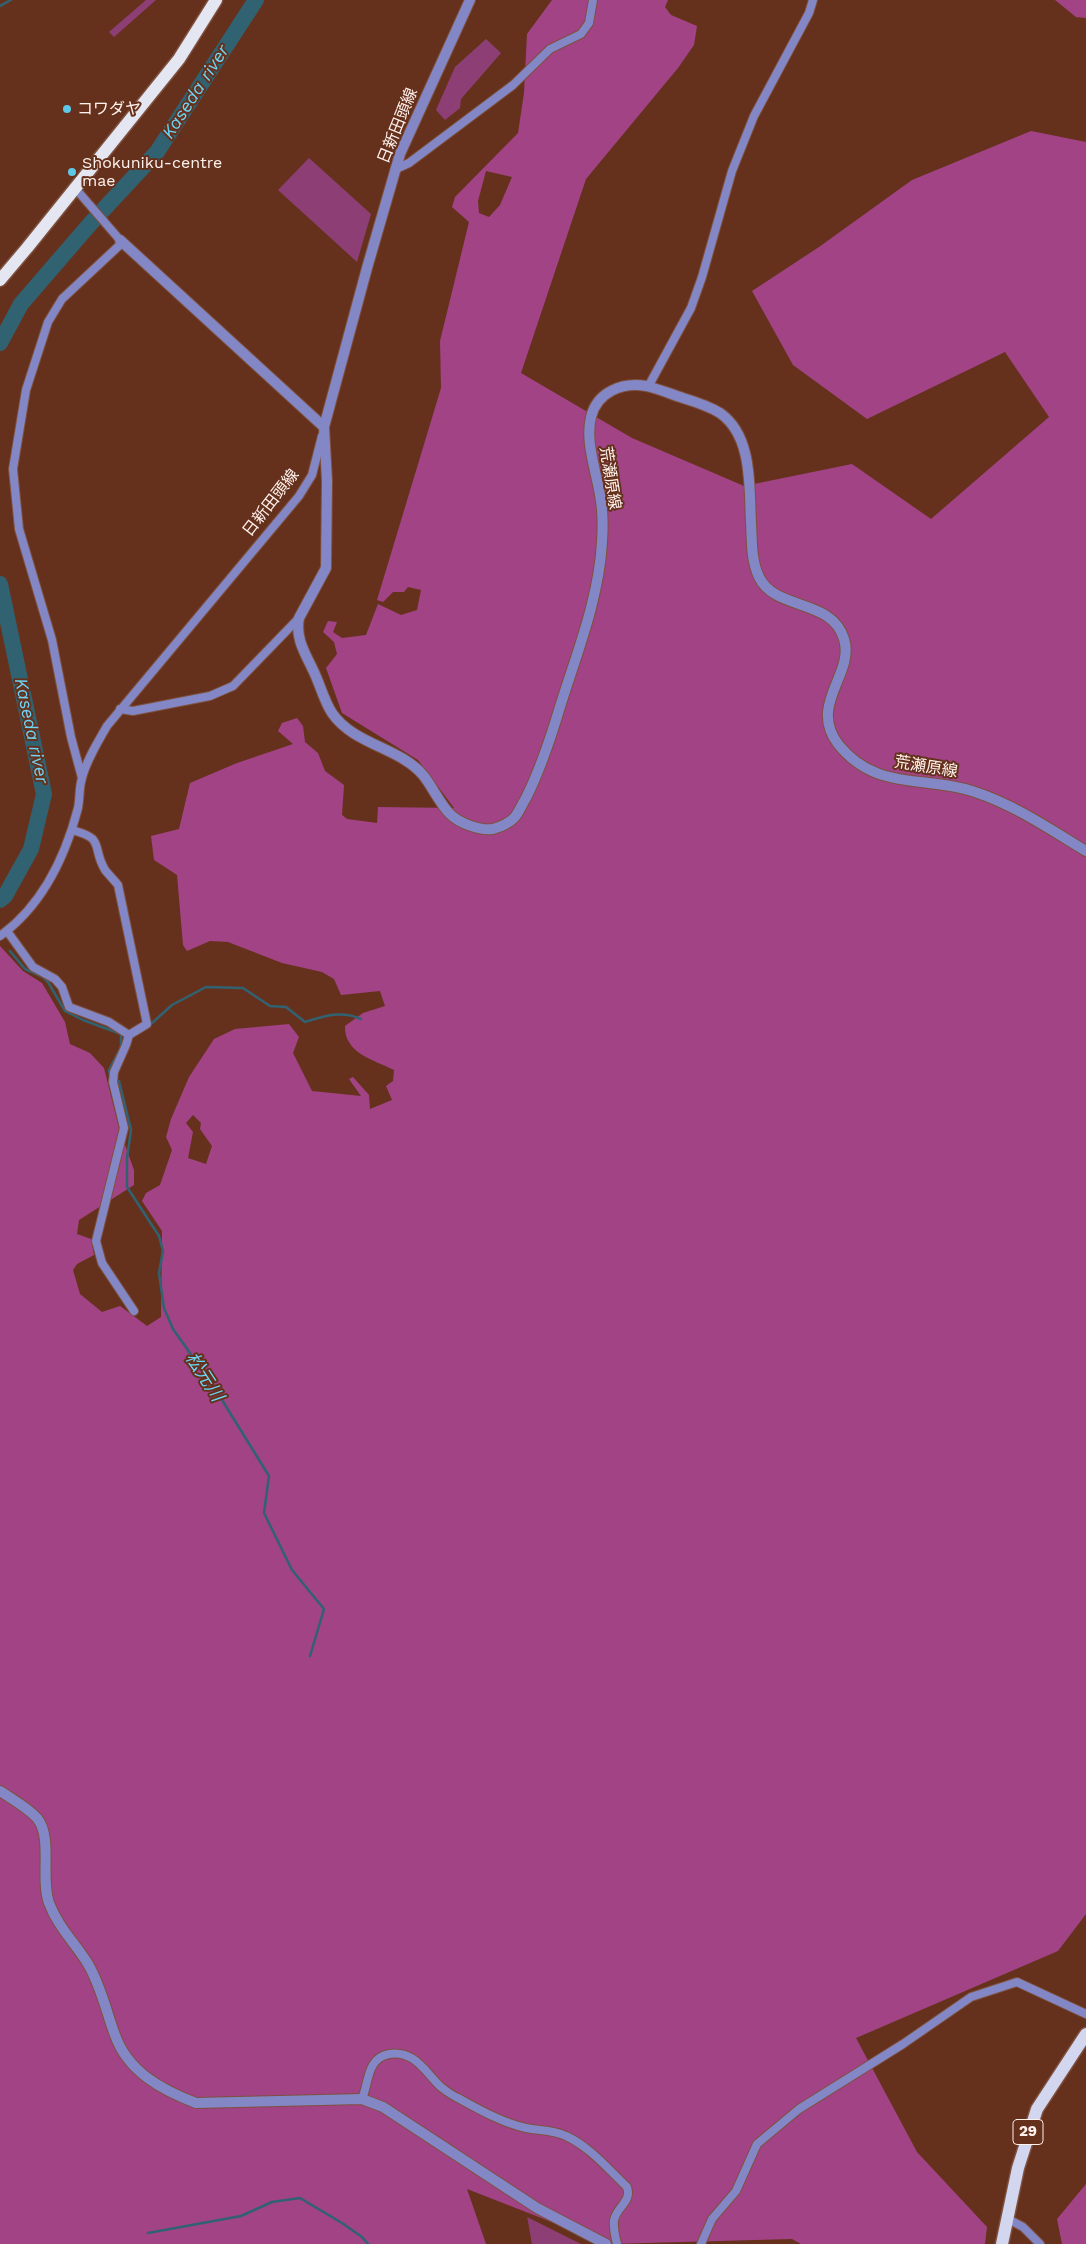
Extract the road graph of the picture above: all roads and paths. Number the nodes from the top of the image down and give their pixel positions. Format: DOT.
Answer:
graph roads {
  1 [pos="216,0"];
  2 [pos="470,0"];
  3 [pos="593,0"];
  4 [pos="813,0"];
  5 [pos="396,169"];
  6 [pos="79,192"];
  7 [pos="121,241"];
  8 [pos="0,280"];
  9 [pos="648,386"];
  10 [pos="324,427"];
  11 [pos="299,618"];
  12 [pos="120,709"];
  13 [pos="82,778"];
  14 [pos="72,830"];
  15 [pos="1086,851"];
  16 [pos="7,931"];
  17 [pos="0,936"];
  18 [pos="129,1034"];
  19 [pos="134,1311"];
  20 [pos="0,1791"];
  21 [pos="1086,2014"];
  22 [pos="1086,2034"];
  23 [pos="362,2099"];
  24 [pos="1008,2219"];
  25 [pos="606,2244"];
  26 [pos="617,2244"];
  27 [pos="701,2244"];
  28 [pos="1002,2244"];
  29 [pos="1040,2244"];
  1 -- 6 [label="highway"];
  2 -- 5 [label="street, 日新田頭線"];
  3 -- 5 [label="street"];
  4 -- 9 [label="street"];
  5 -- 10 [label="street, 日新田頭線"];
  6 -- 7 [label="street"];
  6 -- 8 [label="highway"];
  7 -- 10 [label="street"];
  7 -- 13 [label="street"];
  9 -- 11 [label="street, 荒瀬原線"];
  9 -- 15 [label="street, 荒瀬原線"];
  10 -- 11 [label="street"];
  10 -- 12 [label="street, 日新田頭線"];
  11 -- 12 [label="street"];
  12 -- 13 [label="street, 日新田頭線"];
  13 -- 14 [label="street, 日新田頭線"];
  14 -- 16 [label="street, 日新田頭線"];
  14 -- 18 [label="street"];
  16 -- 17 [label="street, 日新田頭線"];
  16 -- 18 [label="street"];
  18 -- 19 [label="street"];
  20 -- 23 [label="street"];
  21 -- 27 [label="street"];
  22 -- 24 [label="main road, 29"];
  23 -- 25 [label="street"];
  23 -- 26 [label="street"];
  24 -- 28 [label="main road, 29"];
  24 -- 29 [label="street"];
}
